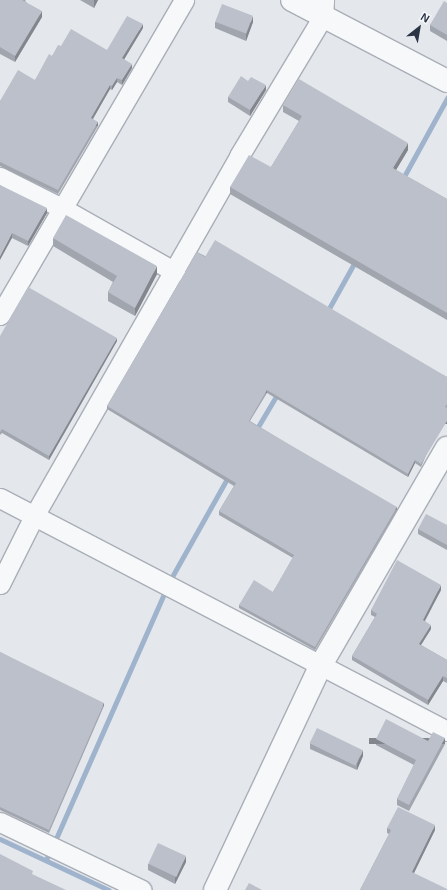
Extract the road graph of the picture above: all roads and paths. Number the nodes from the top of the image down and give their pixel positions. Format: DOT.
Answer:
graph roads {
  1 [pos="184,0"];
  2 [pos="292,0"];
  3 [pos="324,8"];
  4 [pos="447,81"];
  5 [pos="0,177"];
  6 [pos="62,208"];
  7 [pos="175,272"];
  8 [pos="0,315"];
  9 [pos="447,448"];
  10 [pos="0,498"];
  11 [pos="34,516"];
  12 [pos="0,584"];
  13 [pos="322,665"];
  14 [pos="447,731"];
  15 [pos="0,822"];
  16 [pos="142,890"];
  17 [pos="215,890"];
  1 -- 6 [label="street"];
  2 -- 3 [label="street"];
  3 -- 4 [label="street"];
  3 -- 7 [label="street"];
  5 -- 6 [label="street"];
  6 -- 7 [label="street"];
  6 -- 8 [label="street"];
  7 -- 11 [label="street"];
  9 -- 13 [label="street"];
  10 -- 11 [label="street"];
  11 -- 12 [label="street"];
  11 -- 13 [label="street"];
  13 -- 14 [label="street"];
  13 -- 17 [label="street"];
  15 -- 16 [label="street"];
}
